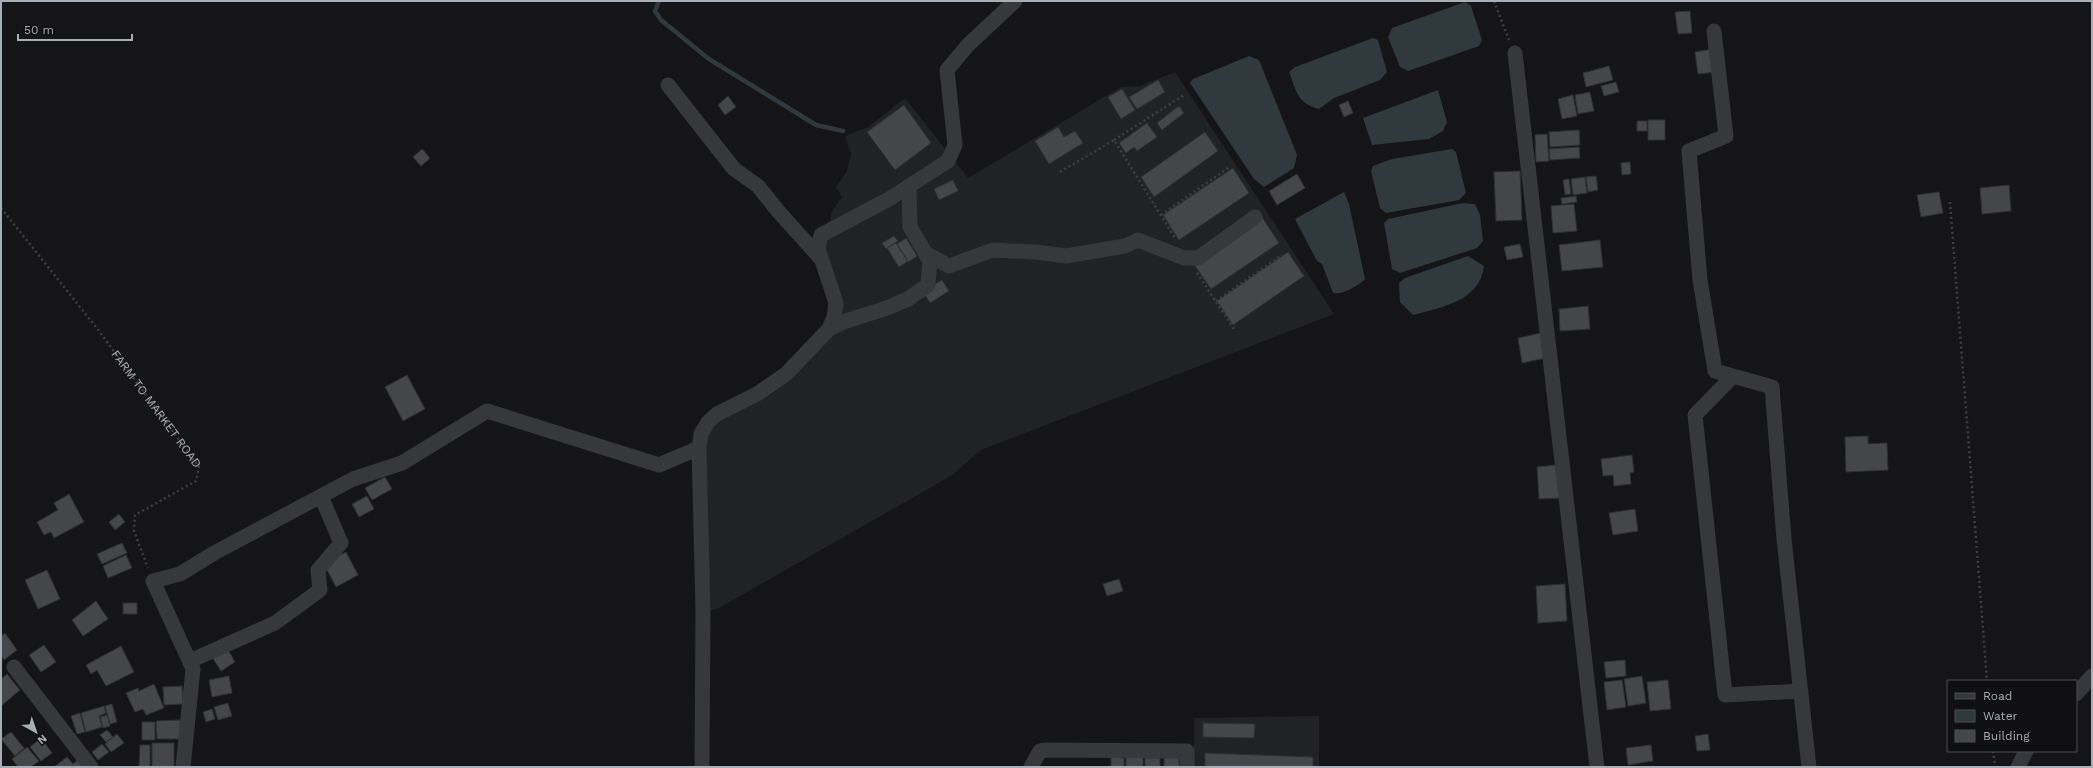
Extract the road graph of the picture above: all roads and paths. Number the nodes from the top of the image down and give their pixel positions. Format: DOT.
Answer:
graph roads {
  1 [pos="1015,1"];
  2 [pos="1494,1"];
  3 [pos="1714,31"];
  4 [pos="1515,53"];
  5 [pos="668,85"];
  6 [pos="1184,95"];
  7 [pos="1114,140"];
  8 [pos="1228,168"];
  9 [pos="1060,172"];
  10 [pos="909,188"];
  11 [pos="1950,202"];
  12 [pos="1,208"];
  13 [pos="1161,216"];
  14 [pos="1255,217"];
  15 [pos="925,253"];
  16 [pos="1282,255"];
  17 [pos="1187,258"];
  18 [pos="824,262"];
  19 [pos="1216,301"];
  20 [pos="829,329"];
  21 [pos="1234,329"];
  22 [pos="1733,376"];
  23 [pos="699,448"];
  24 [pos="321,496"];
  25 [pos="153,581"];
  26 [pos="190,662"];
  27 [pos="14,667"];
  28 [pos="2092,676"];
  29 [pos="1987,680"];
  30 [pos="1801,691"];
  31 [pos="2077,693"];
  32 [pos="1993,752"];
  33 [pos="2026,752"];
  34 [pos="91,767"];
  35 [pos="183,767"];
  36 [pos="702,767"];
  37 [pos="1031,767"];
  38 [pos="1187,767"];
  39 [pos="1597,767"];
  40 [pos="1809,767"];
  41 [pos="1994,767"];
  42 [pos="2018,767"];
  1 -- 10 [label="street"];
  2 -- 4 [label="path"];
  3 -- 22 [label="street"];
  4 -- 39 [label="street"];
  5 -- 18 [label="street"];
  6 -- 7 [label="path"];
  7 -- 9 [label="path"];
  7 -- 13 [label="path"];
  8 -- 13 [label="path"];
  10 -- 15 [label="street"];
  10 -- 18 [label="street"];
  11 -- 29 [label="path"];
  12 -- 25 [label="path, FARM TO MARKET ROAD"];
  13 -- 17 [label="path"];
  14 -- 17 [label="street"];
  15 -- 17 [label="street"];
  15 -- 20 [label="street"];
  16 -- 19 [label="path"];
  17 -- 19 [label="path"];
  18 -- 20 [label="street"];
  19 -- 21 [label="path"];
  20 -- 23 [label="street"];
  22 -- 30 [label="street"];
  22 -- 30 [label="street"];
  23 -- 24 [label="street"];
  23 -- 36 [label="street"];
  24 -- 25 [label="street"];
  24 -- 26 [label="street"];
  25 -- 26 [label="street"];
  26 -- 35 [label="street"];
  27 -- 34 [label="street"];
  28 -- 31 [label="street"];
  30 -- 40 [label="street"];
  32 -- 41 [label="path"];
  33 -- 42 [label="street"];
  37 -- 38 [label="street"];
}
